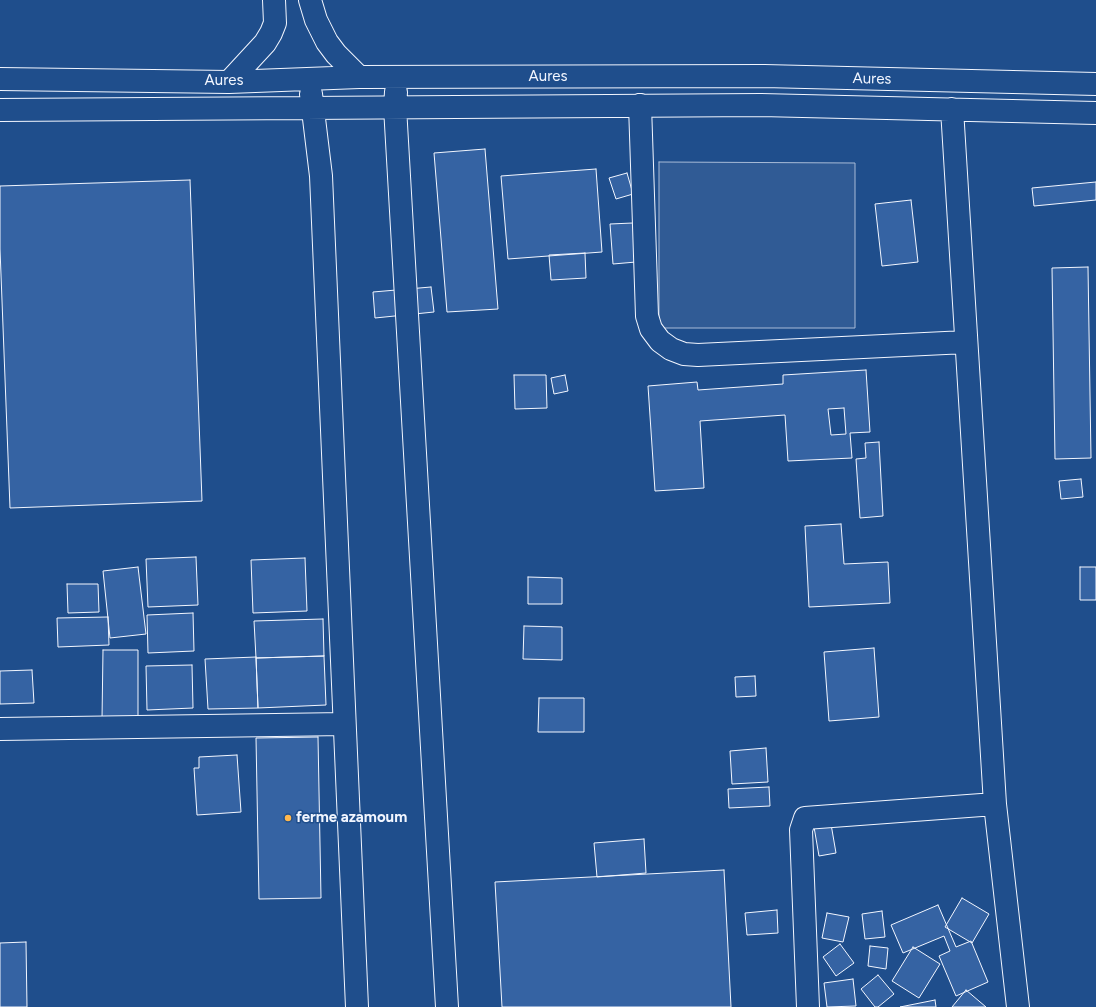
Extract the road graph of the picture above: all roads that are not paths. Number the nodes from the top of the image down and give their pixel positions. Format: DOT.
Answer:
graph roads {
  1 [pos="274,0"];
  2 [pos="310,0"];
  3 [pos="359,77"];
  4 [pos="397,77"];
  5 [pos="0,79"];
  6 [pos="310,79"];
  7 [pos="229,82"];
  8 [pos="1096,84"];
  9 [pos="640,105"];
  10 [pos="395,107"];
  11 [pos="313,108"];
  12 [pos="952,109"];
  13 [pos="0,110"];
  14 [pos="1096,113"];
  15 [pos="966,342"];
  16 [pos="344,724"];
  17 [pos="0,729"];
  18 [pos="995,804"];
  19 [pos="357,1007"];
  20 [pos="447,1007"];
  21 [pos="808,1007"];
  22 [pos="1018,1007"];
  1 -- 7 [label="street"];
  2 -- 3 [label="street"];
  3 -- 4 [label="street, Aures"];
  3 -- 6 [label="street, Aures"];
  4 -- 8 [label="street, Aures"];
  4 -- 10 [label="street"];
  5 -- 7 [label="street, Aures"];
  6 -- 7 [label="street, Aures"];
  6 -- 11 [label="street"];
  9 -- 10 [label="street, Aures"];
  9 -- 12 [label="street, Aures"];
  9 -- 15 [label="street"];
  10 -- 11 [label="street, Aures"];
  10 -- 20 [label="street"];
  11 -- 13 [label="street, Aures"];
  11 -- 16 [label="street"];
  12 -- 14 [label="street, Aures"];
  12 -- 15 [label="street"];
  15 -- 18 [label="street"];
  16 -- 17 [label="street"];
  16 -- 19 [label="street"];
  18 -- 21 [label="street"];
  18 -- 22 [label="street"];
}
